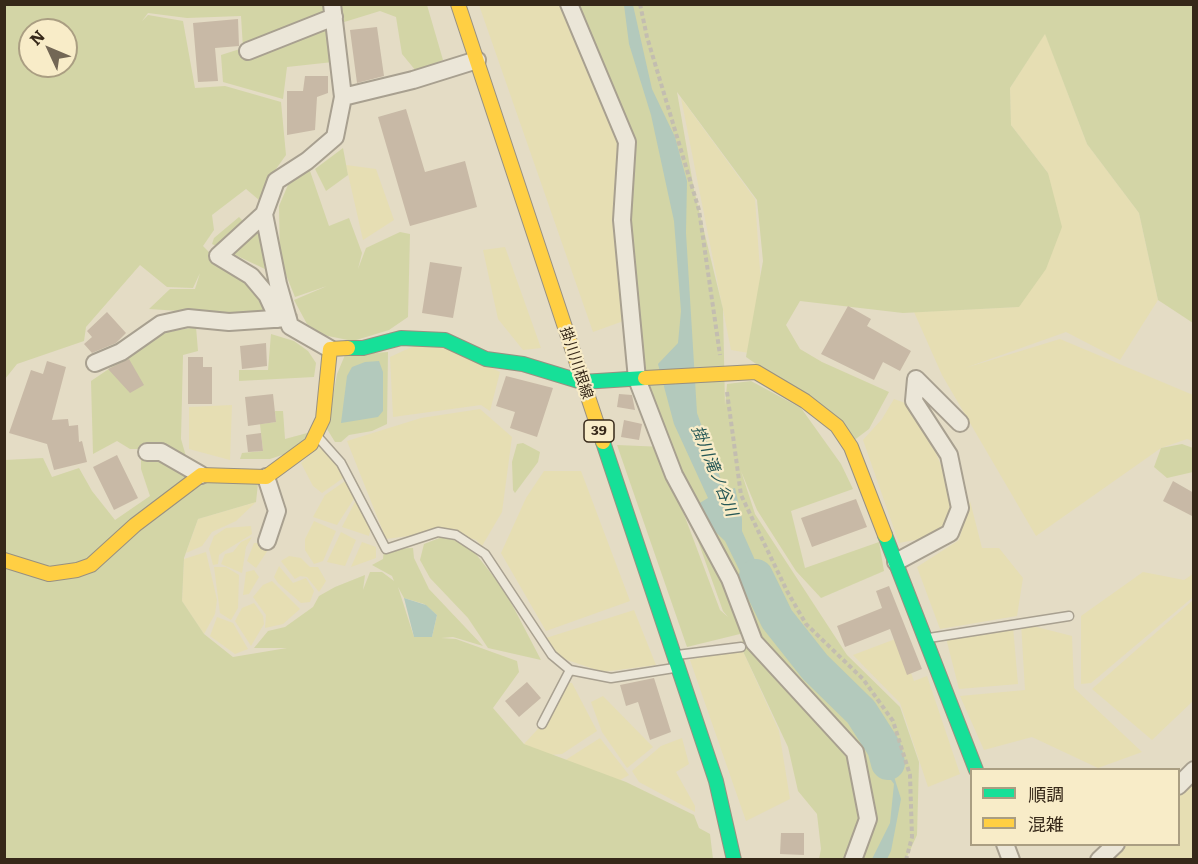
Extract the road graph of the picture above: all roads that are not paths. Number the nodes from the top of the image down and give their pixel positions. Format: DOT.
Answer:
graph roads {
  1 [pos="458,4"];
  2 [pos="569,4"];
  3 [pos="333,11"];
  4 [pos="248,51"];
  5 [pos="477,60"];
  6 [pos="343,97"];
  7 [pos="264,214"];
  8 [pos="283,318"];
  9 [pos="330,349"];
  10 [pos="95,363"];
  11 [pos="637,379"];
  12 [pos="582,382"];
  13 [pos="960,423"];
  14 [pos="315,435"];
  15 [pos="147,452"];
  16 [pos="201,475"];
  17 [pos="266,477"];
  18 [pos="267,541"];
  19 [pos="4,560"];
  20 [pos="896,562"];
  21 [pos="1069,616"];
  22 [pos="926,639"];
  23 [pos="741,647"];
  24 [pos="676,662"];
  25 [pos="570,670"];
  26 [pos="542,724"];
  27 [pos="975,768"];
  28 [pos="1194,770"];
  29 [pos="1180,785"];
  30 [pos="1114,846"];
  31 [pos="734,860"];
  32 [pos="853,860"];
  33 [pos="1099,860"];
  1 -- 5 [label="street, 掛川川根線 / 39"];
  2 -- 11 [label="street"];
  3 -- 4 [label="street"];
  3 -- 6 [label="street"];
  5 -- 6 [label="street"];
  5 -- 12 [label="street, 掛川川根線 / 39"];
  6 -- 7 [label="street"];
  7 -- 8 [label="street"];
  7 -- 8 [label="street"];
  8 -- 9 [label="street"];
  8 -- 10 [label="street"];
  9 -- 12 [label="street"];
  9 -- 14 [label="street"];
  11 -- 12 [label="street"];
  11 -- 20 [label="street"];
  11 -- 32 [label="street"];
  12 -- 24 [label="street, 掛川川根線 / 39"];
  13 -- 20 [label="street"];
  14 -- 17 [label="street"];
  14 -- 25 [label="lane"];
  15 -- 16 [label="street"];
  16 -- 17 [label="street"];
  16 -- 19 [label="street"];
  17 -- 18 [label="street"];
  20 -- 22 [label="street"];
  21 -- 22 [label="lane"];
  22 -- 27 [label="street"];
  23 -- 24 [label="lane"];
  24 -- 25 [label="lane"];
  24 -- 31 [label="street, 掛川川根線 / 39"];
  25 -- 26 [label="lane"];
  28 -- 29 [label="street"];
  30 -- 33 [label="street"];
}
